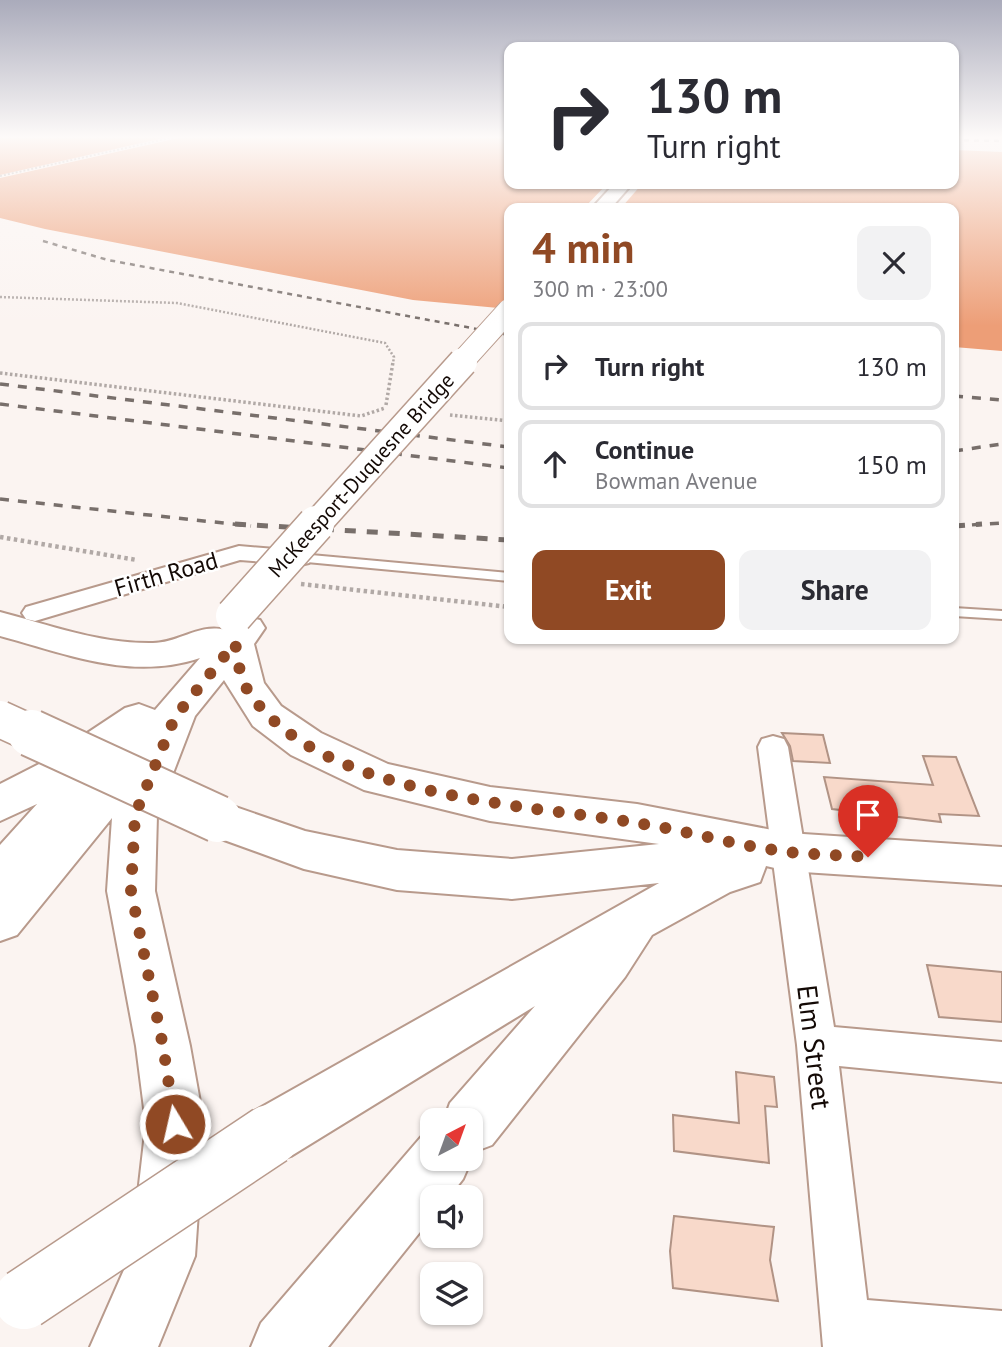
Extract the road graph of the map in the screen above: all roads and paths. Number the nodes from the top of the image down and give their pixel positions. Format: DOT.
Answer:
graph roads {
  1 [pos="0,297"];
  2 [pos="504,316"];
  3 [pos="504,333"];
  4 [pos="0,373"];
  5 [pos="447,415"];
  6 [pos="504,421"];
  7 [pos="300,558"];
  8 [pos="504,577"];
  9 [pos="959,612"];
  10 [pos="35,613"];
  11 [pos="1002,615"];
  12 [pos="0,624"];
  13 [pos="234,630"];
  14 [pos="157,717"];
  15 [pos="0,719"];
  16 [pos="773,747"];
  17 [pos="0,804"];
  18 [pos="788,852"];
  19 [pos="1002,866"];
  20 [pos="0,878"];
  21 [pos="0,920"];
  22 [pos="635,920"];
  23 [pos="817,1045"];
  24 [pos="1002,1062"];
  25 [pos="483,1110"];
  26 [pos="431,1171"];
  27 [pos="12,1306"];
  28 [pos="846,1334"];
  29 [pos="1002,1335"];
  30 [pos="124,1347"];
  31 [pos="285,1347"];
  1 -- 4 [label="path"];
  2 -- 13 [label="main road, McKeesport-Duquesne Bridge, bridge"];
  3 -- 13 [label="main road, McKeesport-Duquesne Bridge"];
  5 -- 6 [label="path"];
  7 -- 8 [label="lane"];
  7 -- 10 [label="street, Firth Road"];
  9 -- 11 [label="lane"];
  12 -- 13 [label="main road"];
  13 -- 14 [label="main road"];
  13 -- 18 [label="main road"];
  14 -- 17 [label="main road"];
  14 -- 20 [label="main road"];
  14 -- 21 [label="main road"];
  14 -- 30 [label="main road"];
  15 -- 18 [label="main road, bridge"];
  16 -- 18 [label="street, Elm Street"];
  18 -- 19 [label="main road"];
  18 -- 22 [label="main road"];
  18 -- 23 [label="street, Elm Street"];
  22 -- 25 [label="main road"];
  22 -- 27 [label="main road, bridge"];
  23 -- 24 [label="street"];
  23 -- 28 [label="street, Elm Street"];
  26 -- 31 [label="main road"];
  28 -- 29 [label="street"];
}
